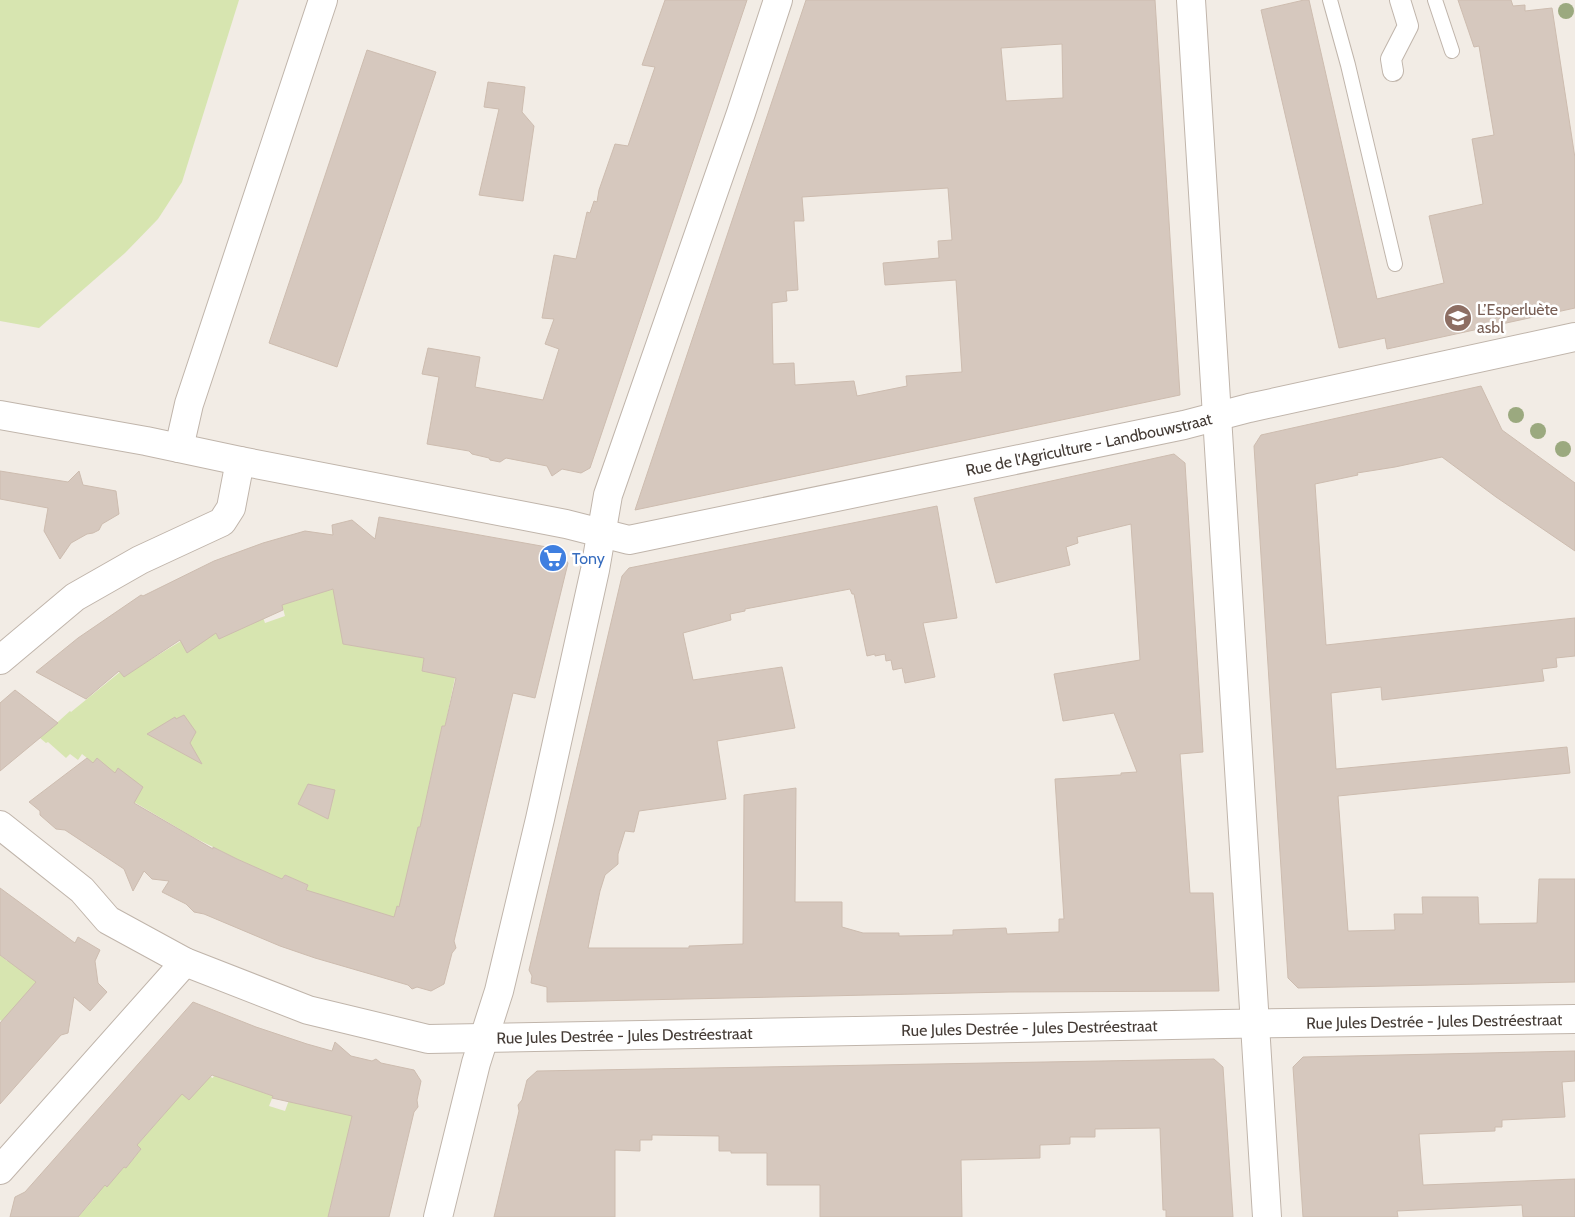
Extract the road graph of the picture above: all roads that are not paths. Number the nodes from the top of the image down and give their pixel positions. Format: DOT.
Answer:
graph roads {
  1 [pos="323,0"];
  2 [pos="778,0"];
  3 [pos="1191,0"];
  4 [pos="1330,0"];
  5 [pos="1400,0"];
  6 [pos="1435,0"];
  7 [pos="1452,51"];
  8 [pos="1393,70"];
  9 [pos="1395,264"];
  10 [pos="1575,337"];
  11 [pos="0,415"];
  12 [pos="1216,416"];
  13 [pos="180,448"];
  14 [pos="240,461"];
  15 [pos="602,533"];
  16 [pos="0,660"];
  17 [pos="0,825"];
  18 [pos="185,962"];
  19 [pos="1575,1018"];
  20 [pos="1254,1023"];
  21 [pos="484,1038"];
  22 [pos="0,1170"];
  23 [pos="438,1217"];
  24 [pos="1267,1217"];
  1 -- 13 [label="street"];
  2 -- 15 [label="street"];
  3 -- 12 [label="street"];
  4 -- 9 [label="lane"];
  5 -- 8 [label="street"];
  6 -- 7 [label="lane"];
  10 -- 12 [label="street, Rue de l'Agriculture - Landbouwstraat"];
  11 -- 13 [label="street, Rue de l'Agriculture - Landbouwstraat"];
  12 -- 15 [label="street, Rue de l'Agriculture - Landbouwstraat"];
  12 -- 20 [label="street"];
  13 -- 14 [label="street, Rue de l'Agriculture - Landbouwstraat"];
  14 -- 15 [label="street, Rue de l'Agriculture - Landbouwstraat"];
  14 -- 16 [label="street"];
  15 -- 21 [label="street"];
  17 -- 18 [label="street, Rue Jules Destrée - Jules Destréestraat"];
  18 -- 21 [label="street, Rue Jules Destrée - Jules Destréestraat"];
  18 -- 22 [label="street"];
  19 -- 20 [label="street, Rue Jules Destrée - Jules Destréestraat"];
  20 -- 21 [label="street, Rue Jules Destrée - Jules Destréestraat"];
  20 -- 24 [label="street"];
  21 -- 23 [label="street"];
}
